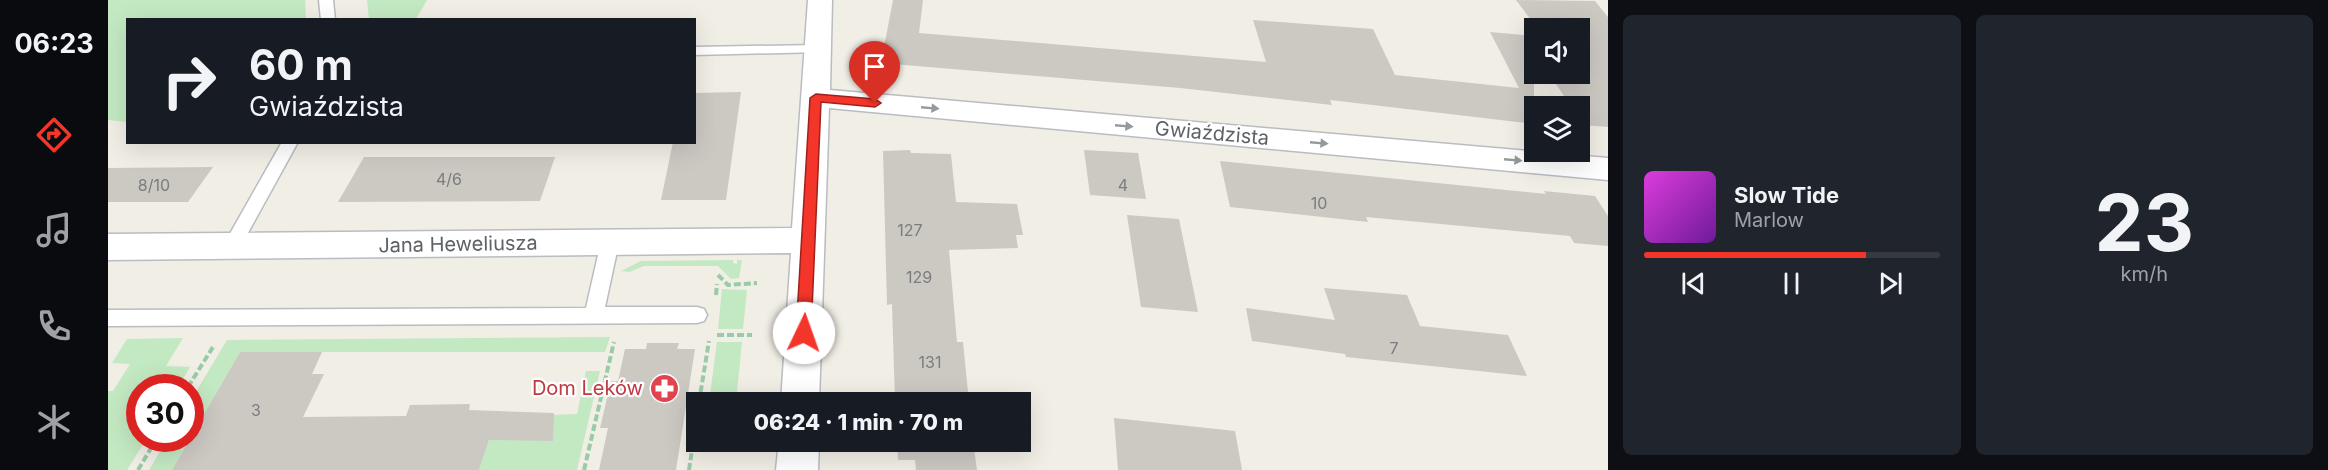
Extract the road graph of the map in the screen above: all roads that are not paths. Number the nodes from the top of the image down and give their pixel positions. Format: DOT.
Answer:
graph roads {
  1 [pos="326,0"];
  2 [pos="820,0"];
  3 [pos="328,18"];
  4 [pos="818,49"];
  5 [pos="696,51"];
  6 [pos="816,98"];
  7 [pos="289,144"];
  8 [pos="1608,169"];
  9 [pos="808,240"];
  10 [pos="610,242"];
  11 [pos="232,246"];
  12 [pos="108,247"];
  13 [pos="594,315"];
  14 [pos="697,315"];
  15 [pos="108,318"];
  16 [pos="801,392"];
  17 [pos="798,452"];
  18 [pos="797,470"];
  1 -- 3 [label="lane"];
  2 -- 4 [label="street"];
  4 -- 5 [label="lane"];
  4 -- 6 [label="street"];
  6 -- 8 [label="street, Gwiaździsta, one-way"];
  6 -- 9 [label="street"];
  7 -- 11 [label="lane"];
  9 -- 10 [label="street, Jana Heweliusza"];
  9 -- 16 [label="street"];
  10 -- 11 [label="street, Jana Heweliusza"];
  10 -- 13 [label="lane"];
  11 -- 12 [label="street, Jana Heweliusza"];
  13 -- 14 [label="lane"];
  13 -- 15 [label="lane"];
  17 -- 18 [label="street"];
}
